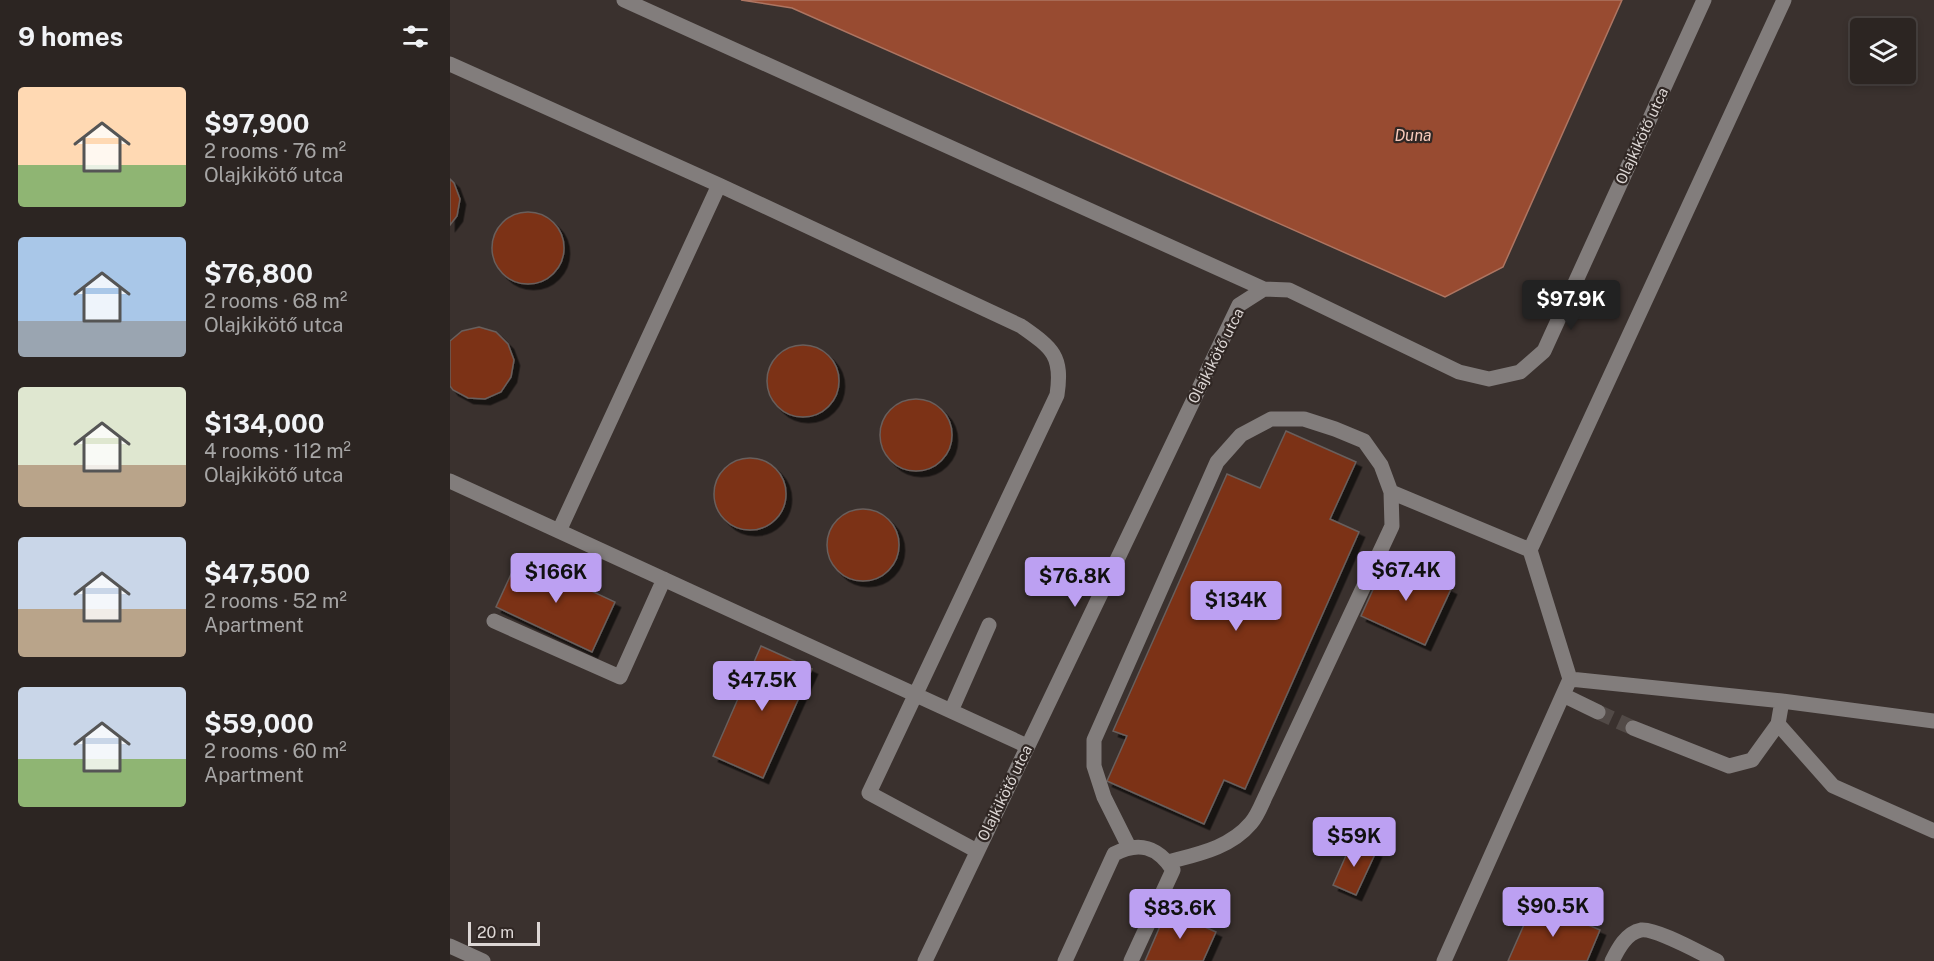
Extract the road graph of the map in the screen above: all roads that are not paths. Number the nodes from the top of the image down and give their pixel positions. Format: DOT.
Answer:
graph roads {
  1 [pos="624,0"];
  2 [pos="1704,0"];
  3 [pos="1784,0"];
  4 [pos="450,64"];
  5 [pos="719,185"];
  6 [pos="1264,289"];
  7 [pos="450,481"];
  8 [pos="1391,492"];
  9 [pos="559,531"];
  10 [pos="1530,550"];
  11 [pos="664,579"];
  12 [pos="494,621"];
  13 [pos="989,625"];
  14 [pos="1570,680"];
  15 [pos="916,694"];
  16 [pos="1563,695"];
  17 [pos="1782,701"];
  18 [pos="951,711"];
  19 [pos="1598,712"];
  20 [pos="1934,721"];
  21 [pos="1778,724"];
  22 [pos="1633,728"];
  23 [pos="1027,746"];
  24 [pos="1934,831"];
  25 [pos="1129,847"];
  26 [pos="977,851"];
  27 [pos="1167,862"];
  28 [pos="450,946"];
  29 [pos="483,961"];
  30 [pos="925,961"];
  31 [pos="1065,961"];
  32 [pos="1131,961"];
  33 [pos="1444,961"];
  34 [pos="1612,961"];
  35 [pos="1717,961"];
  1 -- 6 [label="street"];
  2 -- 6 [label="street, Olajkikötő utca"];
  3 -- 10 [label="street"];
  4 -- 5 [label="street"];
  5 -- 9 [label="street"];
  5 -- 15 [label="street"];
  6 -- 23 [label="street, Olajkikötő utca"];
  7 -- 9 [label="street"];
  8 -- 10 [label="street"];
  8 -- 25 [label="street"];
  8 -- 27 [label="street"];
  9 -- 11 [label="street"];
  10 -- 14 [label="street"];
  11 -- 12 [label="street"];
  11 -- 15 [label="street"];
  13 -- 18 [label="street"];
  14 -- 16 [label="street"];
  14 -- 17 [label="street"];
  15 -- 18 [label="street"];
  15 -- 26 [label="street"];
  16 -- 19 [label="street"];
  16 -- 33 [label="street"];
  17 -- 20 [label="street"];
  17 -- 21 [label="street"];
  18 -- 23 [label="street"];
  21 -- 22 [label="street"];
  21 -- 24 [label="street"];
  23 -- 26 [label="street, Olajkikötő utca"];
  25 -- 27 [label="street"];
  25 -- 31 [label="street"];
  26 -- 30 [label="street, Olajkikötő utca"];
  27 -- 32 [label="street"];
  28 -- 29 [label="street"];
  34 -- 35 [label="street"];
}
